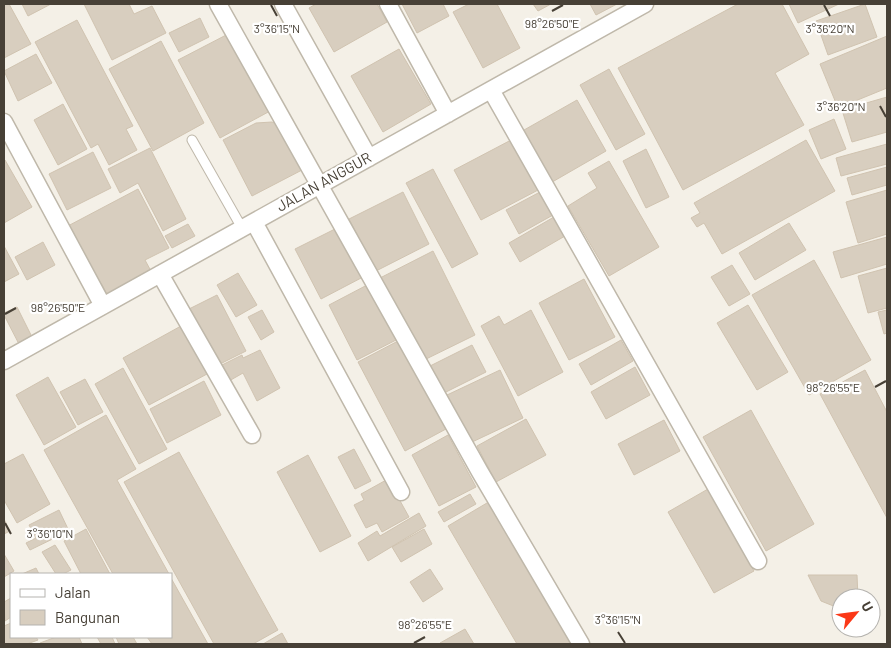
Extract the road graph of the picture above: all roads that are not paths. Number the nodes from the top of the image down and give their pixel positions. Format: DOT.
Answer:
graph roads {
  1 [pos="218,4"];
  2 [pos="283,4"];
  3 [pos="388,4"];
  4 [pos="636,6"];
  5 [pos="491,90"];
  6 [pos="448,114"];
  7 [pos="4,122"];
  8 [pos="192,140"];
  9 [pos="369,158"];
  10 [pos="320,185"];
  11 [pos="248,225"];
  12 [pos="160,274"];
  13 [pos="102,306"];
  14 [pos="4,361"];
  15 [pos="252,435"];
  16 [pos="401,492"];
  17 [pos="758,561"];
  18 [pos="581,644"];
  1 -- 10 [label="street"];
  2 -- 9 [label="street"];
  3 -- 6 [label="street"];
  4 -- 5 [label="street, JALAN ANGGUR"];
  5 -- 6 [label="street, JALAN ANGGUR"];
  5 -- 17 [label="street"];
  6 -- 9 [label="street, JALAN ANGGUR"];
  7 -- 13 [label="street"];
  8 -- 11 [label="lane"];
  9 -- 10 [label="street, JALAN ANGGUR"];
  10 -- 11 [label="street, JALAN ANGGUR"];
  10 -- 18 [label="street"];
  11 -- 12 [label="street, JALAN ANGGUR"];
  11 -- 16 [label="street"];
  12 -- 13 [label="street, JALAN ANGGUR"];
  12 -- 15 [label="street"];
  13 -- 14 [label="street, JALAN ANGGUR"];
}
